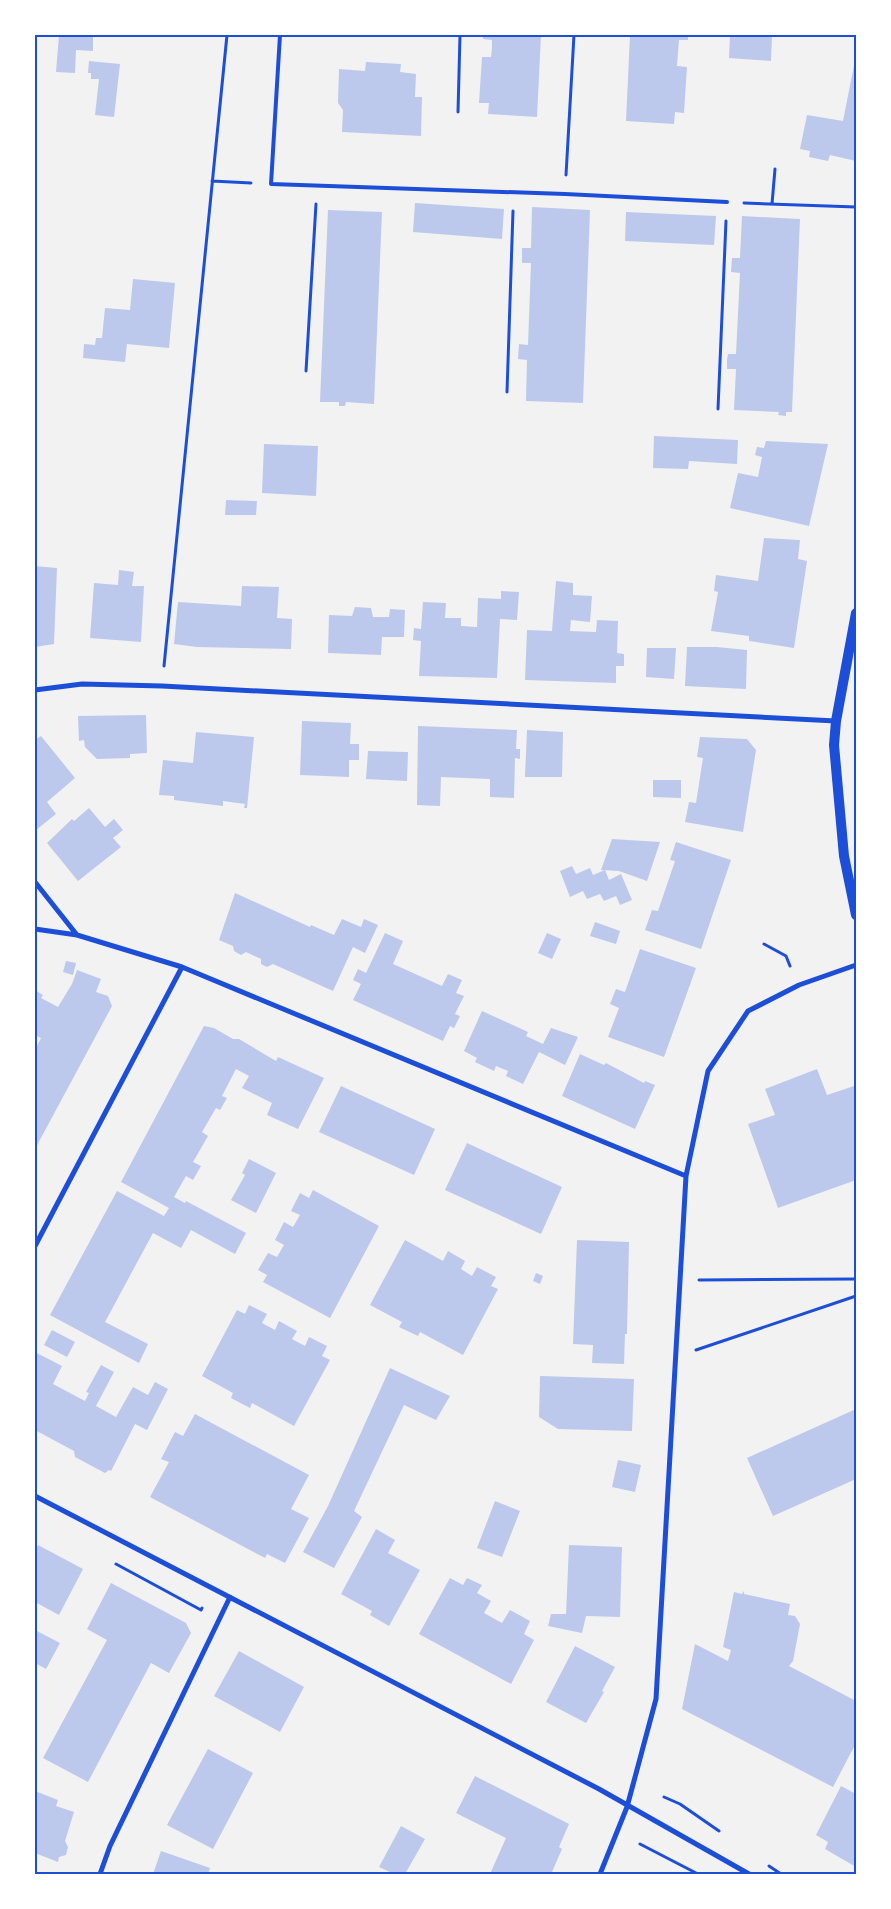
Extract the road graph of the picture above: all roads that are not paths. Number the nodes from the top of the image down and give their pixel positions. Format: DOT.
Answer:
graph roads {
  1 [pos="280,35"];
  2 [pos="727,202"];
  3 [pos="856,612"];
  4 [pos="35,690"];
  5 [pos="836,721"];
  6 [pos="35,882"];
  7 [pos="856,915"];
  8 [pos="35,929"];
  9 [pos="77,935"];
  10 [pos="856,964"];
  11 [pos="182,967"];
  12 [pos="686,1176"];
  13 [pos="35,1246"];
  14 [pos="35,1496"];
  15 [pos="230,1597"];
  16 [pos="627,1807"];
  17 [pos="100,1874"];
  18 [pos="600,1874"];
  19 [pos="749,1874"];
  1 -- 2 [label="lane"];
  3 -- 5 [label="main road"];
  4 -- 5 [label="street"];
  5 -- 7 [label="main road"];
  6 -- 9 [label="street"];
  8 -- 9 [label="street"];
  9 -- 11 [label="street"];
  10 -- 12 [label="street"];
  11 -- 12 [label="street"];
  11 -- 13 [label="street"];
  12 -- 16 [label="street"];
  14 -- 15 [label="street"];
  15 -- 16 [label="street"];
  15 -- 17 [label="street"];
  16 -- 18 [label="street"];
  16 -- 19 [label="street"];
}
